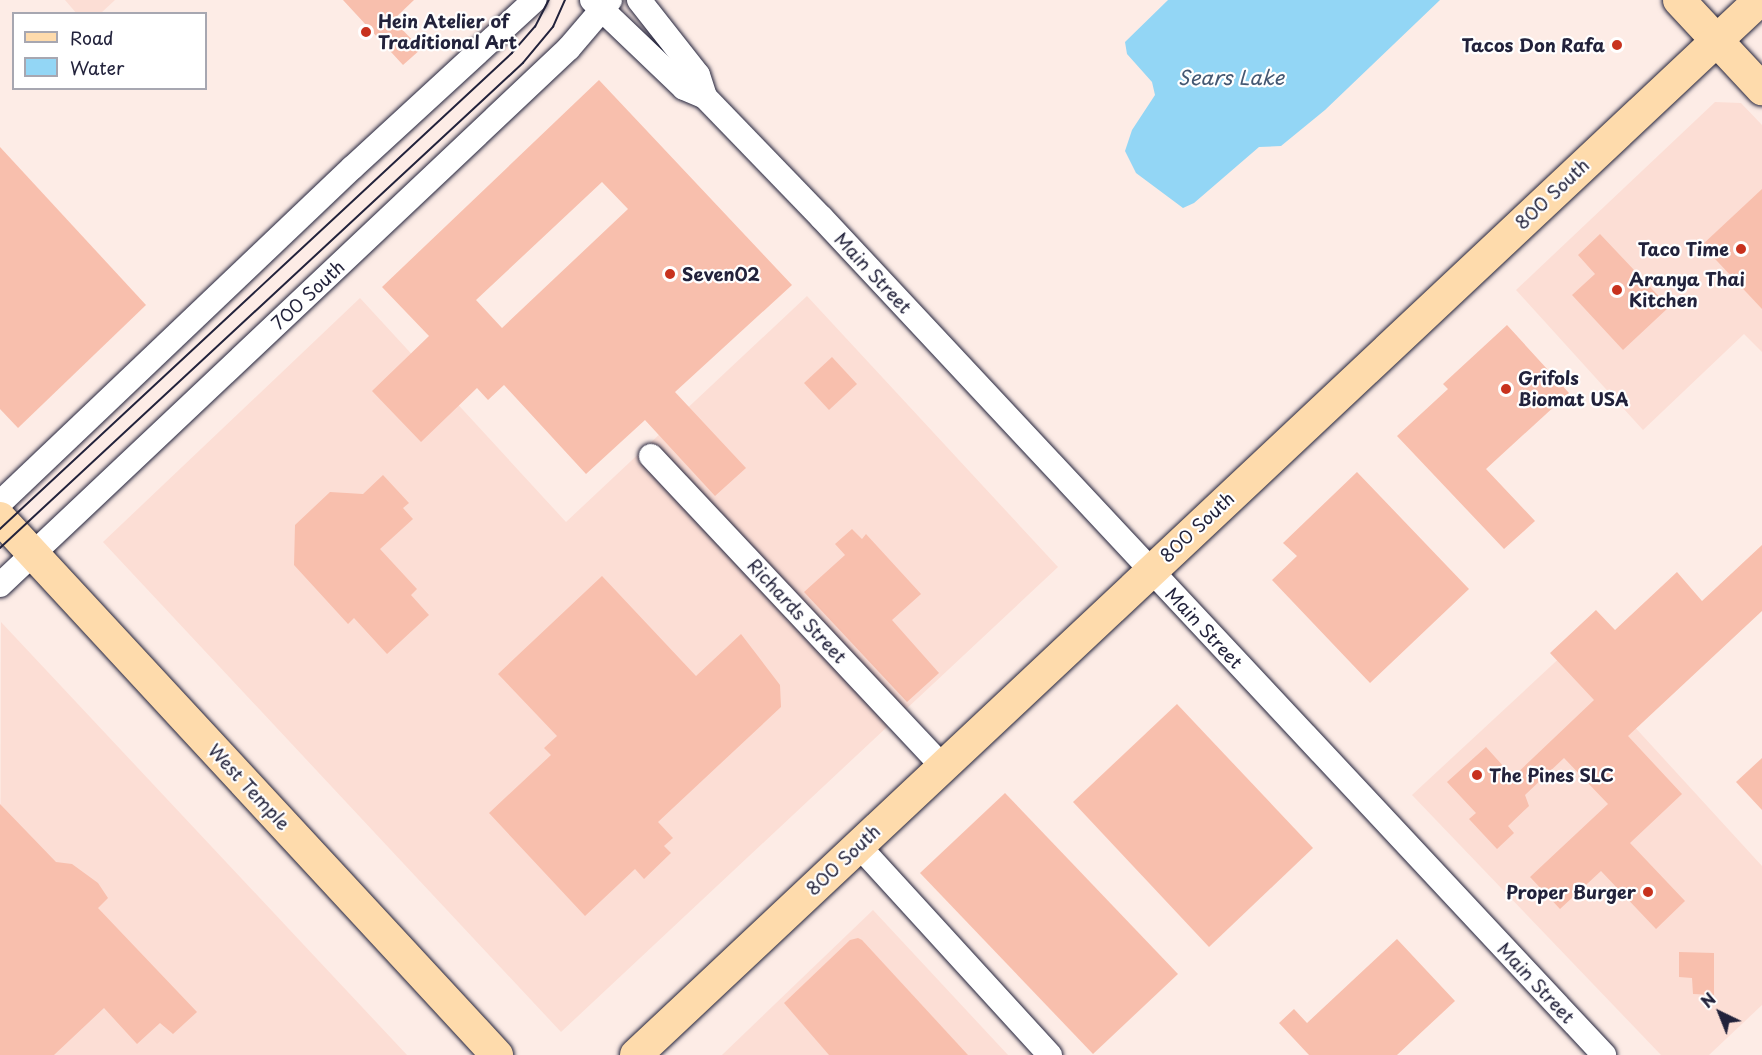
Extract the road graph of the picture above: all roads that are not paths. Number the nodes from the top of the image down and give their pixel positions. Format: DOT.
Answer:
graph roads {
  1 [pos="535,0"];
  2 [pos="639,0"];
  3 [pos="1679,0"];
  4 [pos="601,3"];
  5 [pos="1756,5"];
  6 [pos="1716,41"];
  7 [pos="1762,89"];
  8 [pos="705,97"];
  9 [pos="651,456"];
  10 [pos="0,503"];
  11 [pos="0,518"];
  12 [pos="34,554"];
  13 [pos="1151,570"];
  14 [pos="0,585"];
  15 [pos="942,766"];
  16 [pos="858,846"];
  17 [pos="497,1055"];
  18 [pos="636,1055"];
  19 [pos="1050,1055"];
  20 [pos="1604,1055"];
  1 -- 10 [label="street"];
  2 -- 8 [label="street, Main Street"];
  3 -- 6 [label="main road"];
  4 -- 8 [label="street, Main Street"];
  4 -- 12 [label="street, 700 South"];
  5 -- 6 [label="main road, 800 South"];
  6 -- 7 [label="main road"];
  6 -- 13 [label="main road, 800 South"];
  8 -- 13 [label="street, Main Street"];
  9 -- 15 [label="street, Richards Street"];
  11 -- 12 [label="main road, West Temple"];
  12 -- 14 [label="street, 700 South"];
  12 -- 17 [label="main road, West Temple"];
  13 -- 15 [label="main road, 800 South"];
  13 -- 20 [label="street, Main Street"];
  15 -- 16 [label="main road, 800 South"];
  16 -- 18 [label="main road, 800 South"];
  16 -- 19 [label="street"];
}
